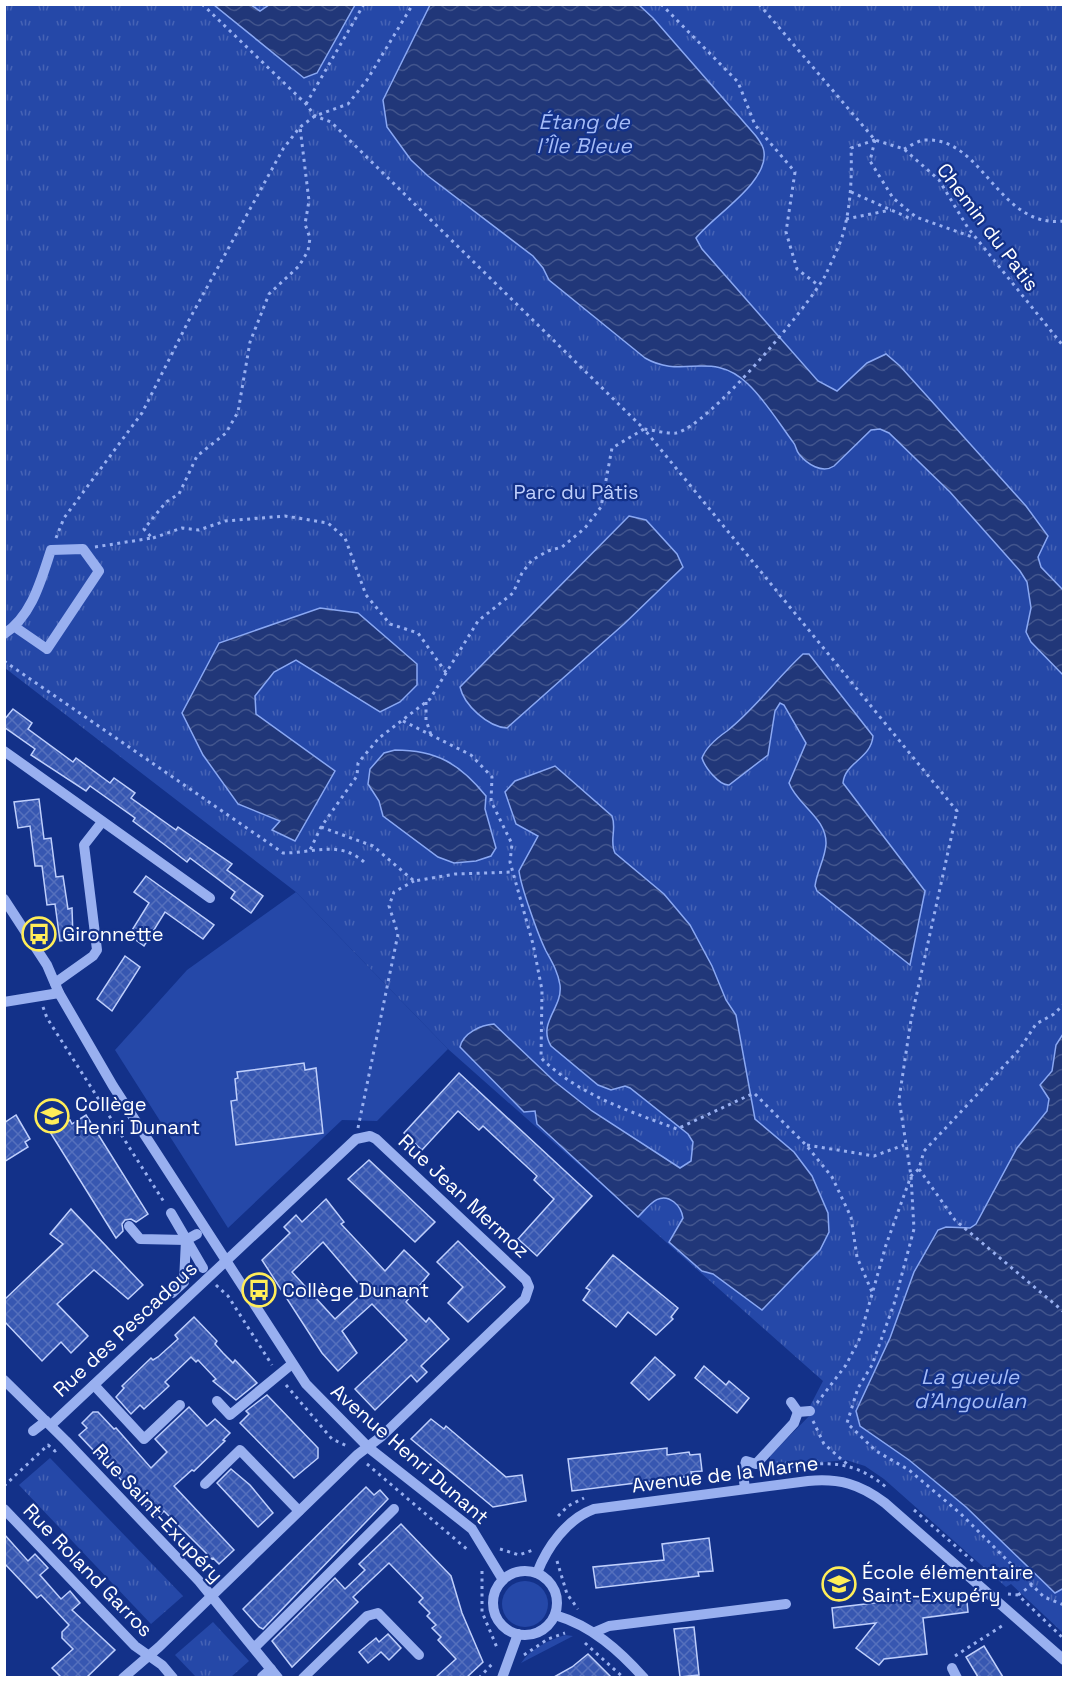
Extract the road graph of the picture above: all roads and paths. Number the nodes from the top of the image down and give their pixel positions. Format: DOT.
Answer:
graph roads {
  1 [pos="202,4"];
  2 [pos="364,4"];
  3 [pos="413,4"];
  4 [pos="661,4"];
  5 [pos="759,4"];
  6 [pos="306,104"];
  7 [pos="315,116"];
  8 [pos="300,128"];
  9 [pos="875,140"];
  10 [pos="904,149"];
  11 [pos="851,192"];
  12 [pos="892,210"];
  13 [pos="909,218"];
  14 [pos="846,219"];
  15 [pos="1064,221"];
  16 [pos="975,238"];
  17 [pos="818,285"];
  18 [pos="1064,347"];
  19 [pos="644,429"];
  20 [pos="152,538"];
  21 [pos="51,550"];
  22 [pos="76,550"];
  23 [pos="15,627"];
  24 [pos="4,634"];
  25 [pos="4,661"];
  26 [pos="447,674"];
  27 [pos="426,702"];
  28 [pos="403,721"];
  29 [pos="431,735"];
  30 [pos="4,751"];
  31 [pos="102,822"];
  32 [pos="321,827"];
  33 [pos="309,852"];
  34 [pos="364,861"];
  35 [pos="513,872"];
  36 [pos="414,882"];
  37 [pos="4,898"];
  38 [pos="210,898"];
  39 [pos="57,988"];
  40 [pos="4,1002"];
  41 [pos="1064,1004"];
  42 [pos="43,1006"];
  43 [pos="356,1139"];
  44 [pos="806,1145"];
  45 [pos="904,1145"];
  46 [pos="919,1169"];
  47 [pos="910,1176"];
  48 [pos="171,1213"];
  49 [pos="129,1226"];
  50 [pos="196,1234"];
  51 [pos="186,1240"];
  52 [pos="225,1261"];
  53 [pos="203,1268"];
  54 [pos="215,1284"];
  55 [pos="872,1292"];
  56 [pos="172,1293"];
  57 [pos="1064,1312"];
  58 [pos="292,1364"];
  59 [pos="275,1369"];
  60 [pos="282,1379"];
  61 [pos="4,1380"];
  62 [pos="94,1385"];
  63 [pos="217,1401"];
  64 [pos="791,1402"];
  65 [pos="180,1405"];
  66 [pos="804,1412"];
  67 [pos="48,1423"];
  68 [pos="33,1431"];
  69 [pos="347,1446"];
  70 [pos="60,1447"];
  71 [pos="369,1448"];
  72 [pos="367,1464"];
  73 [pos="847,1464"];
  74 [pos="205,1484"];
  75 [pos="4,1486"];
  76 [pos="745,1489"];
  77 [pos="4,1509"];
  78 [pos="394,1509"];
  79 [pos="299,1511"];
  80 [pos="495,1542"];
  81 [pos="535,1549"];
  82 [pos="558,1555"];
  83 [pos="477,1557"];
  84 [pos="480,1563"];
  85 [pos="537,1573"];
  86 [pos="503,1580"];
  87 [pos="1032,1585"];
  88 [pos="1018,1595"];
  89 [pos="210,1596"];
  90 [pos="786,1604"];
  91 [pos="1064,1605"];
  92 [pos="583,1612"];
  93 [pos="555,1615"];
  94 [pos="1007,1623"];
  95 [pos="595,1632"];
  96 [pos="572,1633"];
  97 [pos="518,1634"];
  98 [pos="582,1637"];
  99 [pos="254,1648"];
  100 [pos="419,1655"];
  101 [pos="147,1656"];
  102 [pos="1064,1660"];
  103 [pos="518,1663"];
  104 [pos="275,1673"];
  105 [pos="954,1673"];
  106 [pos="123,1677"];
  107 [pos="173,1677"];
  108 [pos="262,1677"];
  109 [pos="303,1677"];
  110 [pos="479,1677"];
  111 [pos="502,1677"];
  112 [pos="624,1677"];
  113 [pos="644,1677"];
  1 -- 6 [label="path"];
  2 -- 6 [label="path"];
  3 -- 7 [label="path"];
  4 -- 17 [label="path"];
  5 -- 9 [label="path"];
  6 -- 7 [label="path"];
  7 -- 8 [label="path"];
  7 -- 19 [label="path"];
  8 -- 20 [label="path"];
  8 -- 21 [label="path"];
  9 -- 10 [label="path, Chemin du Patis"];
  9 -- 11 [label="path"];
  9 -- 16 [label="path"];
  10 -- 15 [label="path"];
  10 -- 16 [label="path, Chemin du Patis"];
  11 -- 12 [label="path"];
  11 -- 14 [label="path"];
  12 -- 13 [label="path"];
  12 -- 14 [label="path"];
  14 -- 17 [label="path"];
  16 -- 18 [label="path, Chemin du Patis"];
  17 -- 19 [label="path"];
  19 -- 26 [label="path"];
  19 -- 45 [label="path"];
  20 -- 22 [label="path"];
  20 -- 26 [label="path"];
  21 -- 22 [label="street"];
  21 -- 23 [label="street"];
  22 -- 23 [label="street"];
  23 -- 24 [label="street"];
  25 -- 33 [label="path"];
  26 -- 27 [label="path"];
  27 -- 28 [label="path"];
  27 -- 29 [label="path"];
  28 -- 29 [label="path"];
  28 -- 32 [label="path"];
  29 -- 35 [label="path"];
  30 -- 31 [label="street"];
  31 -- 38 [label="street"];
  31 -- 39 [label="street"];
  32 -- 33 [label="path"];
  32 -- 36 [label="path"];
  33 -- 34 [label="path"];
  35 -- 36 [label="path"];
  35 -- 44 [label="path"];
  36 -- 43 [label="path"];
  37 -- 39 [label="street, Avenue Henri Dunant"];
  39 -- 40 [label="street"];
  39 -- 52 [label="street, Avenue Henri Dunant"];
  41 -- 46 [label="path"];
  42 -- 48 [label="path"];
  43 -- 52 [label="street"];
  43 -- 71 [label="street, Rue Jean Mermoz"];
  44 -- 45 [label="path"];
  44 -- 55 [label="path"];
  45 -- 47 [label="path"];
  46 -- 47 [label="path"];
  46 -- 57 [label="path"];
  47 -- 55 [label="path"];
  47 -- 87 [label="path"];
  48 -- 51 [label="street"];
  49 -- 51 [label="street"];
  50 -- 51 [label="street"];
  51 -- 53 [label="street"];
  51 -- 56 [label="street"];
  52 -- 58 [label="street, Avenue Henri Dunant"];
  52 -- 62 [label="street, Rue des Pescadous"];
  54 -- 59 [label="path"];
  55 -- 66 [label="path"];
  58 -- 63 [label="street"];
  58 -- 71 [label="street, Avenue Henri Dunant"];
  60 -- 69 [label="path"];
  61 -- 67 [label="street, Rue Saint-Exupéry"];
  62 -- 65 [label="street"];
  62 -- 67 [label="street, Rue des Pescadous"];
  64 -- 66 [label="street"];
  66 -- 73 [label="path"];
  66 -- 76 [label="street"];
  67 -- 68 [label="street, Rue des Pescadous"];
  67 -- 89 [label="street, Rue Saint-Exupéry"];
  70 -- 75 [label="path"];
  71 -- 79 [label="street"];
  71 -- 86 [label="street, Avenue Henri Dunant"];
  72 -- 83 [label="path"];
  74 -- 79 [label="street"];
  76 -- 85 [label="street, Avenue de la Marne"];
  76 -- 102 [label="street, Avenue de la Marne"];
  77 -- 101 [label="street, Rue Roland Garros"];
  78 -- 99 [label="street"];
  79 -- 89 [label="street"];
  80 -- 81 [label="path"];
  82 -- 92 [label="path"];
  84 -- 110 [label="path"];
  85 -- 86 [label="street"];
  85 -- 93 [label="street"];
  86 -- 97 [label="street"];
  87 -- 88 [label="path"];
  87 -- 91 [label="path"];
  89 -- 99 [label="street, Rue Saint-Exupéry"];
  89 -- 101 [label="street"];
  90 -- 95 [label="street"];
  93 -- 95 [label="street"];
  93 -- 97 [label="street"];
  94 -- 105 [label="path"];
  95 -- 113 [label="street"];
  96 -- 103 [label="path"];
  97 -- 111 [label="street"];
  98 -- 112 [label="path"];
  99 -- 104 [label="street, Rue Saint-Exupéry"];
  100 -- 109 [label="street"];
  101 -- 106 [label="street"];
  101 -- 107 [label="street, Rue Roland Garros"];
  104 -- 108 [label="street"];
}
